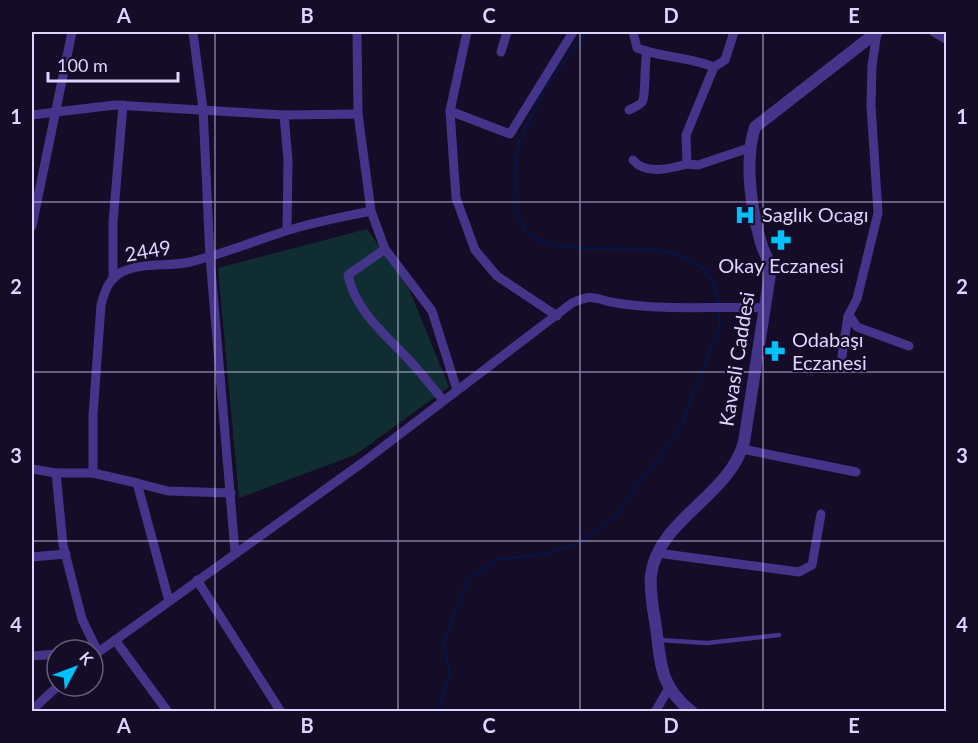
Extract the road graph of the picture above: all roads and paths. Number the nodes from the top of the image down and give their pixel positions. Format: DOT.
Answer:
graph roads {
  1 [pos="72,32"];
  2 [pos="193,32"];
  3 [pos="357,32"];
  4 [pos="467,32"];
  5 [pos="507,32"];
  6 [pos="573,32"];
  7 [pos="633,32"];
  8 [pos="734,32"];
  9 [pos="877,32"];
  10 [pos="934,32"];
  11 [pos="946,39"];
  12 [pos="647,51"];
  13 [pos="501,52"];
  14 [pos="714,68"];
  15 [pos="123,105"];
  16 [pos="203,110"];
  17 [pos="629,110"];
  18 [pos="450,111"];
  19 [pos="53,114"];
  20 [pos="357,114"];
  21 [pos="32,115"];
  22 [pos="284,115"];
  23 [pos="749,148"];
  24 [pos="633,160"];
  25 [pos="687,164"];
  26 [pos="371,211"];
  27 [pos="32,226"];
  28 [pos="287,230"];
  29 [pos="385,249"];
  30 [pos="210,257"];
  31 [pos="113,278"];
  32 [pos="764,308"];
  33 [pos="849,315"];
  34 [pos="557,316"];
  35 [pos="909,346"];
  36 [pos="842,356"];
  37 [pos="457,390"];
  38 [pos="444,400"];
  39 [pos="742,450"];
  40 [pos="32,469"];
  41 [pos="856,472"];
  42 [pos="56,473"];
  43 [pos="93,473"];
  44 [pos="137,483"];
  45 [pos="231,493"];
  46 [pos="822,514"];
  47 [pos="235,552"];
  48 [pos="657,553"];
  49 [pos="66,554"];
  50 [pos="32,557"];
  51 [pos="197,580"];
  52 [pos="169,600"];
  53 [pos="779,635"];
  54 [pos="89,638"];
  55 [pos="115,640"];
  56 [pos="657,640"];
  57 [pos="105,647"];
  58 [pos="669,688"];
  59 [pos="45,698"];
  60 [pos="32,710"];
  61 [pos="168,711"];
  62 [pos="282,711"];
  63 [pos="655,711"];
  64 [pos="692,711"];
  1 -- 19 [label="street"];
  2 -- 16 [label="street"];
  3 -- 20 [label="street"];
  4 -- 18 [label="street"];
  5 -- 13 [label="street"];
  6 -- 18 [label="street"];
  7 -- 12 [label="street"];
  8 -- 14 [label="street"];
  9 -- 23 [label="street"];
  9 -- 33 [label="street"];
  10 -- 11 [label="street"];
  12 -- 14 [label="street"];
  12 -- 17 [label="street"];
  14 -- 25 [label="street"];
  15 -- 16 [label="street"];
  15 -- 19 [label="street"];
  15 -- 31 [label="street"];
  16 -- 22 [label="street"];
  16 -- 30 [label="street"];
  18 -- 34 [label="street"];
  19 -- 21 [label="street"];
  19 -- 27 [label="street"];
  20 -- 22 [label="street"];
  20 -- 26 [label="street"];
  22 -- 28 [label="street"];
  23 -- 25 [label="street"];
  23 -- 32 [label="street, Kavasli Caddesi"];
  24 -- 25 [label="street"];
  26 -- 28 [label="street, 2449"];
  26 -- 29 [label="street"];
  28 -- 30 [label="street, 2449"];
  29 -- 37 [label="street"];
  29 -- 38 [label="street"];
  30 -- 31 [label="street, 2449"];
  30 -- 45 [label="street"];
  31 -- 43 [label="street, 2449"];
  32 -- 34 [label="street"];
  32 -- 39 [label="street, Kavasli Caddesi"];
  33 -- 35 [label="street"];
  33 -- 36 [label="street"];
  34 -- 37 [label="street"];
  37 -- 38 [label="street"];
  38 -- 47 [label="street"];
  39 -- 41 [label="street"];
  39 -- 48 [label="street, Kavasli Caddesi"];
  40 -- 42 [label="street"];
  42 -- 43 [label="street"];
  42 -- 49 [label="street"];
  43 -- 44 [label="street"];
  44 -- 45 [label="street"];
  44 -- 52 [label="street"];
  45 -- 47 [label="street"];
  46 -- 48 [label="street"];
  47 -- 51 [label="street"];
  48 -- 56 [label="street, Kavasli Caddesi"];
  49 -- 50 [label="street"];
  49 -- 54 [label="street"];
  51 -- 52 [label="street"];
  51 -- 62 [label="street"];
  52 -- 55 [label="street"];
  53 -- 56 [label="lane"];
  55 -- 57 [label="street"];
  55 -- 61 [label="street"];
  56 -- 58 [label="street, Kavasli Caddesi"];
  58 -- 63 [label="street"];
  58 -- 64 [label="street, Kavasli Caddesi"];
  59 -- 60 [label="street"];
}
